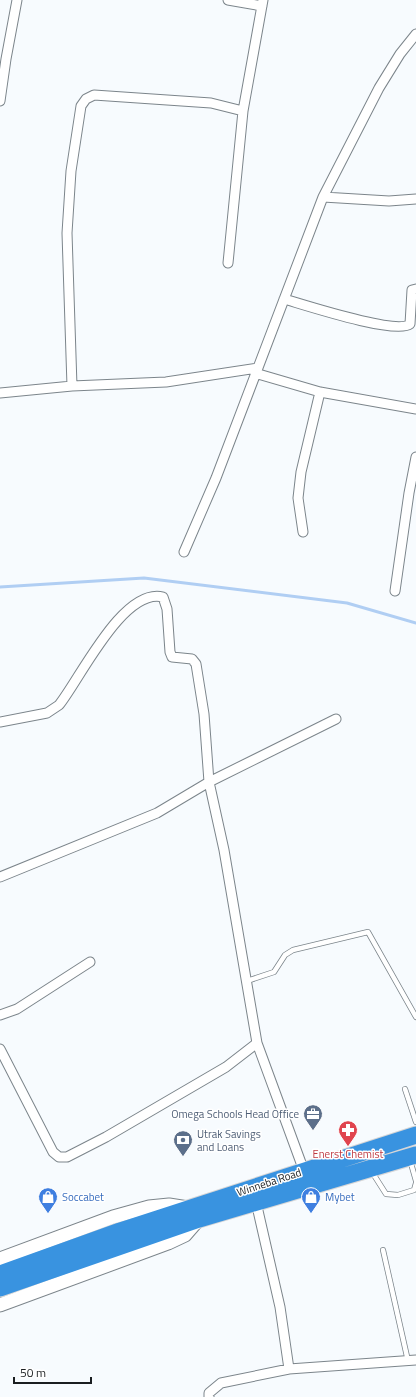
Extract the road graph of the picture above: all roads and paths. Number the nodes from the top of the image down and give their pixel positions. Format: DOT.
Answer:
graph roads {
  1 [pos="17,0"];
  2 [pos="228,0"];
  3 [pos="262,3"];
  4 [pos="416,34"];
  5 [pos="3,59"];
  6 [pos="0,100"];
  7 [pos="243,111"];
  8 [pos="323,197"];
  9 [pos="416,199"];
  10 [pos="228,263"];
  11 [pos="416,289"];
  12 [pos="284,299"];
  13 [pos="257,370"];
  14 [pos="72,386"];
  15 [pos="320,392"];
  16 [pos="0,393"];
  17 [pos="416,409"];
  18 [pos="416,458"];
  19 [pos="303,532"];
  20 [pos="184,552"];
  21 [pos="395,591"];
  22 [pos="336,719"];
  23 [pos="0,722"];
  24 [pos="209,782"];
  25 [pos="0,877"];
  26 [pos="90,962"];
  27 [pos="247,981"];
  28 [pos="0,1015"];
  29 [pos="416,1017"];
  30 [pos="257,1043"];
  31 [pos="0,1050"];
  32 [pos="405,1089"];
  33 [pos="416,1122"];
  34 [pos="416,1134"];
  35 [pos="412,1156"];
  36 [pos="370,1169"];
  37 [pos="304,1171"];
  38 [pos="416,1182"];
  39 [pos="256,1202"];
  40 [pos="195,1213"];
  41 [pos="122,1237"];
  42 [pos="383,1250"];
  43 [pos="0,1259"];
  44 [pos="0,1274"];
  45 [pos="0,1288"];
  46 [pos="0,1305"];
  47 [pos="412,1361"];
  48 [pos="289,1369"];
  49 [pos="208,1397"];
  1 -- 5 [label="street"];
  2 -- 3 [label="street"];
  3 -- 7 [label="street"];
  4 -- 8 [label="street"];
  5 -- 6 [label="street"];
  7 -- 10 [label="street"];
  7 -- 14 [label="street"];
  8 -- 9 [label="street"];
  8 -- 12 [label="street"];
  11 -- 12 [label="street"];
  12 -- 13 [label="street"];
  13 -- 14 [label="street"];
  13 -- 15 [label="street"];
  13 -- 20 [label="street"];
  14 -- 16 [label="street"];
  15 -- 17 [label="street"];
  15 -- 19 [label="street"];
  18 -- 21 [label="street"];
  22 -- 24 [label="street"];
  23 -- 24 [label="street"];
  24 -- 25 [label="street"];
  24 -- 27 [label="street"];
  26 -- 28 [label="street"];
  27 -- 29 [label="lane"];
  27 -- 30 [label="street"];
  30 -- 31 [label="street"];
  30 -- 37 [label="street"];
  32 -- 33 [label="lane"];
  34 -- 37 [label="highway, Winneba Road"];
  35 -- 36 [label="highway, Winneba Road"];
  35 -- 38 [label="lane"];
  36 -- 38 [label="lane"];
  36 -- 39 [label="highway, Winneba Road"];
  37 -- 40 [label="highway, Winneba Road"];
  39 -- 40 [label="highway, Winneba Road"];
  39 -- 48 [label="street"];
  40 -- 41 [label="highway, Winneba Road"];
  40 -- 43 [label="main road, Winneba Road"];
  40 -- 46 [label="main road"];
  41 -- 44 [label="highway, Winneba Road"];
  41 -- 45 [label="highway, Winneba Road"];
  42 -- 47 [label="lane"];
  47 -- 48 [label="street"];
  48 -- 49 [label="street"];
}
